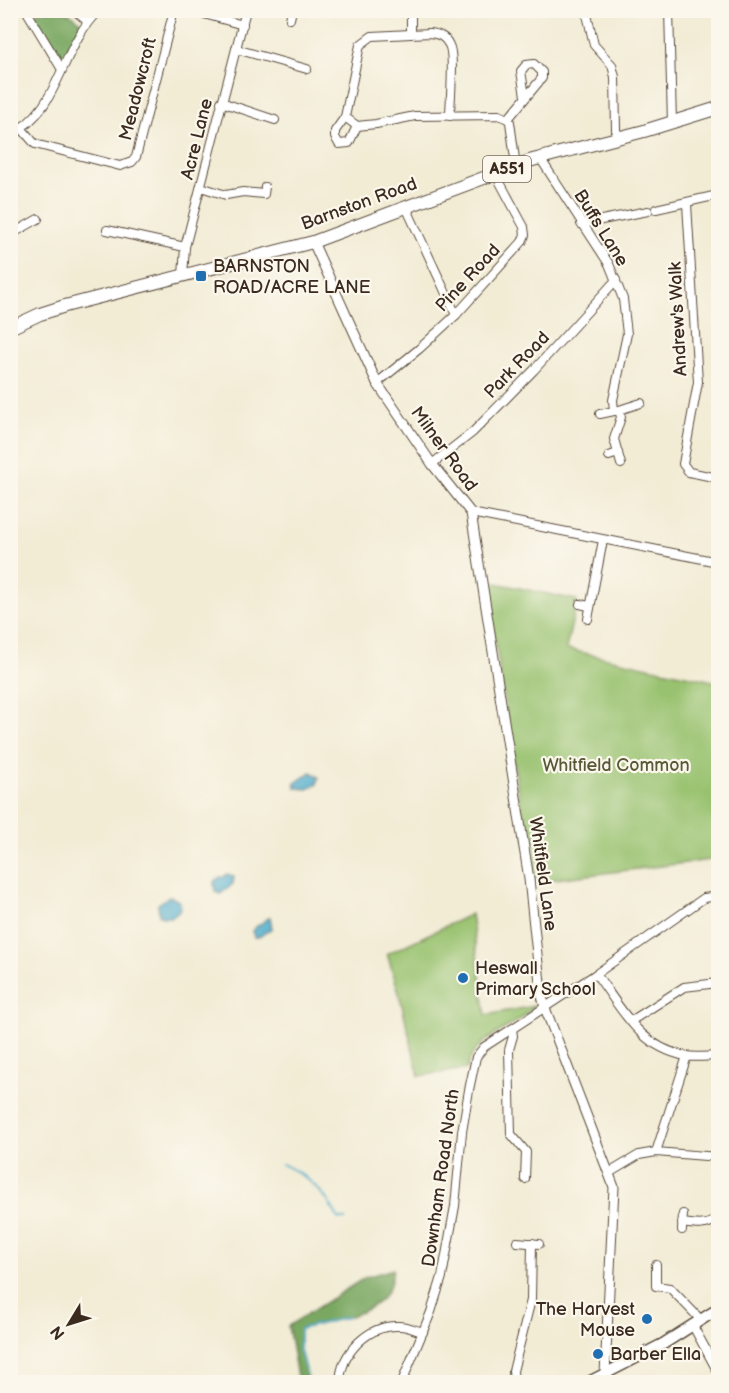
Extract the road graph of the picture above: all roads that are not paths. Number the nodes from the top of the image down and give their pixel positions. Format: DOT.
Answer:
graph roads {
  1 [pos="26,10"];
  2 [pos="74,10"];
  3 [pos="99,10"];
  4 [pos="174,10"];
  5 [pos="190,10"];
  6 [pos="246,10"];
  7 [pos="292,10"];
  8 [pos="411,10"];
  9 [pos="586,10"];
  10 [pos="669,10"];
  11 [pos="290,19"];
  12 [pos="87,21"];
  13 [pos="243,25"];
  14 [pos="411,33"];
  15 [pos="236,49"];
  16 [pos="61,68"];
  17 [pos="307,69"];
  18 [pos="525,96"];
  19 [pos="221,102"];
  20 [pos="718,108"];
  21 [pos="450,116"];
  22 [pos="345,117"];
  23 [pos="508,119"];
  24 [pos="275,120"];
  25 [pos="672,123"];
  26 [pos="357,126"];
  27 [pos="22,129"];
  28 [pos="10,134"];
  29 [pos="619,137"];
  30 [pos="540,158"];
  31 [pos="516,166"];
  32 [pos="495,173"];
  33 [pos="201,187"];
  34 [pos="265,187"];
  35 [pos="718,195"];
  36 [pos="687,204"];
  37 [pos="406,207"];
  38 [pos="38,219"];
  39 [pos="581,224"];
  40 [pos="107,230"];
  41 [pos="10,235"];
  42 [pos="313,242"];
  43 [pos="184,247"];
  44 [pos="183,276"];
  45 [pos="616,280"];
  46 [pos="456,315"];
  47 [pos="10,328"];
  48 [pos="376,383"];
  49 [pos="641,403"];
  50 [pos="616,410"];
  51 [pos="600,414"];
  52 [pos="618,453"];
  53 [pos="609,456"];
  54 [pos="432,464"];
  55 [pos="621,464"];
  56 [pos="718,478"];
  57 [pos="471,513"];
  58 [pos="603,540"];
  59 [pos="718,562"];
  60 [pos="580,604"];
  61 [pos="590,606"];
  62 [pos="588,619"];
  63 [pos="718,896"];
  64 [pos="596,974"];
  65 [pos="718,983"];
  66 [pos="545,1008"];
  67 [pos="631,1021"];
  68 [pos="512,1029"];
  69 [pos="687,1056"];
  70 [pos="718,1056"];
  71 [pos="656,1152"];
  72 [pos="718,1156"];
  73 [pos="609,1173"];
  74 [pos="525,1179"];
  75 [pos="718,1190"];
  76 [pos="718,1218"];
  77 [pos="682,1222"];
  78 [pos="517,1242"];
  79 [pos="656,1265"];
  80 [pos="718,1309"];
  81 [pos="697,1324"];
  82 [pos="423,1332"];
  83 [pos="718,1372"];
  84 [pos="606,1378"];
  85 [pos="340,1383"];
  86 [pos="402,1383"];
  87 [pos="514,1383"];
  88 [pos="589,1383"];
  1 -- 16 [label="street"];
  2 -- 12 [label="street"];
  3 -- 12 [label="street"];
  4 -- 27 [label="street, Meadowcroft"];
  5 -- 13 [label="street"];
  6 -- 13 [label="street, Acre Lane"];
  7 -- 11 [label="street"];
  8 -- 14 [label="street"];
  9 -- 29 [label="street"];
  10 -- 25 [label="street"];
  12 -- 16 [label="street"];
  13 -- 15 [label="street, Acre Lane"];
  14 -- 21 [label="street"];
  14 -- 22 [label="street"];
  15 -- 17 [label="street"];
  15 -- 19 [label="street, Acre Lane"];
  16 -- 27 [label="street"];
  18 -- 23 [label="street"];
  19 -- 24 [label="street"];
  19 -- 33 [label="street, Acre Lane"];
  20 -- 25 [label="main road, Barnston Road / A551"];
  21 -- 23 [label="street"];
  21 -- 26 [label="street"];
  22 -- 26 [label="street"];
  22 -- 26 [label="street"];
  23 -- 31 [label="street"];
  25 -- 29 [label="main road, Barnston Road / A551"];
  27 -- 28 [label="street"];
  29 -- 30 [label="main road, Barnston Road / A551"];
  30 -- 31 [label="main road, Barnston Road / A551"];
  30 -- 39 [label="street, Buffs Lane"];
  31 -- 32 [label="main road, Barnston Road / A551"];
  32 -- 37 [label="main road, Barnston Road / A551"];
  32 -- 46 [label="street, Pine Road"];
  33 -- 34 [label="street"];
  33 -- 43 [label="street, Acre Lane"];
  35 -- 36 [label="street"];
  36 -- 39 [label="street"];
  36 -- 56 [label="street, Andrew's Walk"];
  37 -- 42 [label="main road, Barnston Road / A551"];
  37 -- 46 [label="street"];
  38 -- 41 [label="street"];
  39 -- 45 [label="street, Buffs Lane"];
  40 -- 43 [label="street"];
  42 -- 44 [label="main road, Barnston Road / A551"];
  42 -- 48 [label="street, Milner Road"];
  43 -- 44 [label="street, Acre Lane"];
  44 -- 47 [label="main road, Barnston Road / A551"];
  45 -- 50 [label="street, Buffs Lane"];
  45 -- 54 [label="street, Park Road"];
  46 -- 48 [label="street, Pine Road"];
  48 -- 54 [label="street, Milner Road"];
  49 -- 50 [label="street"];
  50 -- 51 [label="street"];
  50 -- 52 [label="street, Buffs Lane"];
  52 -- 53 [label="street"];
  52 -- 55 [label="street, Buffs Lane"];
  54 -- 57 [label="street, Milner Road"];
  57 -- 58 [label="street, Milner Road"];
  57 -- 66 [label="street, Whitfield Lane"];
  58 -- 59 [label="street, Milner Road"];
  58 -- 61 [label="street"];
  60 -- 61 [label="street"];
  61 -- 62 [label="street"];
  63 -- 64 [label="street, Downham Road North"];
  64 -- 66 [label="street, Downham Road North"];
  64 -- 67 [label="street"];
  65 -- 67 [label="street"];
  66 -- 68 [label="street, Downham Road North"];
  66 -- 73 [label="street, Whitfield Lane"];
  67 -- 69 [label="street"];
  68 -- 74 [label="street"];
  68 -- 82 [label="street, Downham Road North"];
  69 -- 70 [label="street"];
  69 -- 71 [label="street"];
  71 -- 72 [label="street"];
  71 -- 73 [label="street"];
  72 -- 75 [label="street"];
  73 -- 84 [label="street, Whitfield Lane"];
  76 -- 77 [label="street"];
  78 -- 87 [label="street"];
  79 -- 81 [label="street"];
  80 -- 81 [label="main road"];
  81 -- 83 [label="street"];
  81 -- 84 [label="main road"];
  82 -- 85 [label="street"];
  82 -- 86 [label="street, Downham Road North"];
  84 -- 88 [label="main road"];
}
